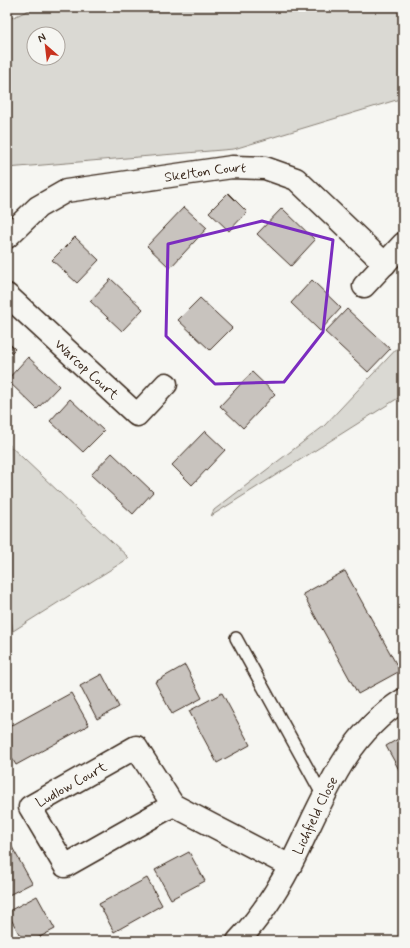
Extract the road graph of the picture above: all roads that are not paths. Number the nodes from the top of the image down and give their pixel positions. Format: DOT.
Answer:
graph roads {
  1 [pos="7,237"];
  2 [pos="403,244"];
  3 [pos="385,264"];
  4 [pos="364,286"];
  5 [pos="7,295"];
  6 [pos="166,384"];
  7 [pos="236,638"];
  8 [pos="403,700"];
  9 [pos="323,796"];
  10 [pos="173,805"];
  11 [pos="290,866"];
  12 [pos="238,941"];
  1 -- 3 [label="street, Skelton Court"];
  2 -- 3 [label="street"];
  3 -- 4 [label="street"];
  5 -- 6 [label="street, Warcop Court"];
  7 -- 9 [label="lane"];
  8 -- 9 [label="street, Lichfield Close"];
  9 -- 11 [label="street, Lichfield Close"];
  10 -- 10 [label="street, Ludlow Court"];
  10 -- 11 [label="street, Ludlow Court"];
  11 -- 12 [label="street, Lichfield Close"];
}
